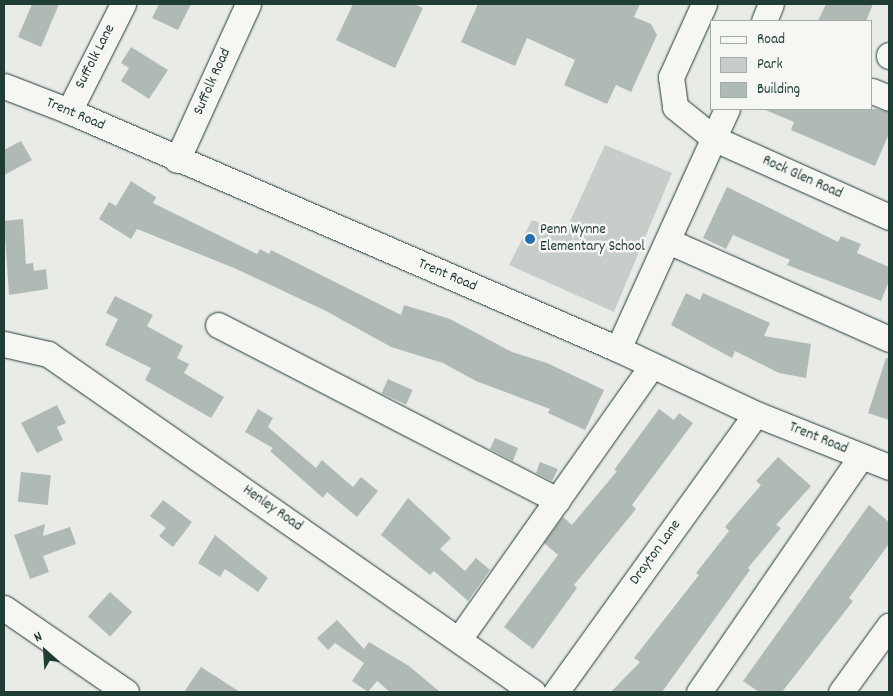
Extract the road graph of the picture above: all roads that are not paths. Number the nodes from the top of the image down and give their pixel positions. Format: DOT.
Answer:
graph roads {
  1 [pos="123,4"];
  2 [pos="248,4"];
  3 [pos="704,4"];
  4 [pos="771,4"];
  5 [pos="764,20"];
  6 [pos="4,86"];
  7 [pos="873,91"];
  8 [pos="889,98"];
  9 [pos="727,110"];
  10 [pos="69,111"];
  11 [pos="715,139"];
  12 [pos="177,160"];
  13 [pos="889,217"];
  14 [pos="668,241"];
  15 [pos="218,325"];
  16 [pos="889,339"];
  17 [pos="4,344"];
  18 [pos="618,349"];
  19 [pos="652,365"];
  20 [pos="756,414"];
  21 [pos="861,456"];
  22 [pos="889,467"];
  23 [pos="556,500"];
  24 [pos="4,608"];
  25 [pos="889,626"];
  26 [pos="459,640"];
  27 [pos="126,692"];
  28 [pos="533,692"];
  29 [pos="556,692"];
  30 [pos="699,692"];
  31 [pos="841,692"];
  1 -- 10 [label="street, Suffolk Lane"];
  2 -- 12 [label="street, Suffolk Road"];
  3 -- 11 [label="street, Rock Glen Road"];
  4 -- 5 [label="street"];
  6 -- 10 [label="street, Trent Road"];
  7 -- 8 [label="street"];
  9 -- 11 [label="street"];
  10 -- 12 [label="street, Trent Road"];
  11 -- 13 [label="street, Rock Glen Road"];
  11 -- 14 [label="street"];
  12 -- 18 [label="street, Trent Road"];
  14 -- 16 [label="street"];
  14 -- 18 [label="street"];
  15 -- 23 [label="street"];
  17 -- 26 [label="street, Henley Road"];
  18 -- 19 [label="street, Trent Road"];
  19 -- 20 [label="street, Trent Road"];
  19 -- 23 [label="street"];
  20 -- 21 [label="street, Trent Road"];
  20 -- 29 [label="street, Drayton Lane"];
  21 -- 22 [label="street, Trent Road"];
  21 -- 30 [label="street"];
  23 -- 26 [label="street"];
  24 -- 27 [label="street"];
  25 -- 31 [label="street"];
  26 -- 28 [label="street, Henley Road"];
}
